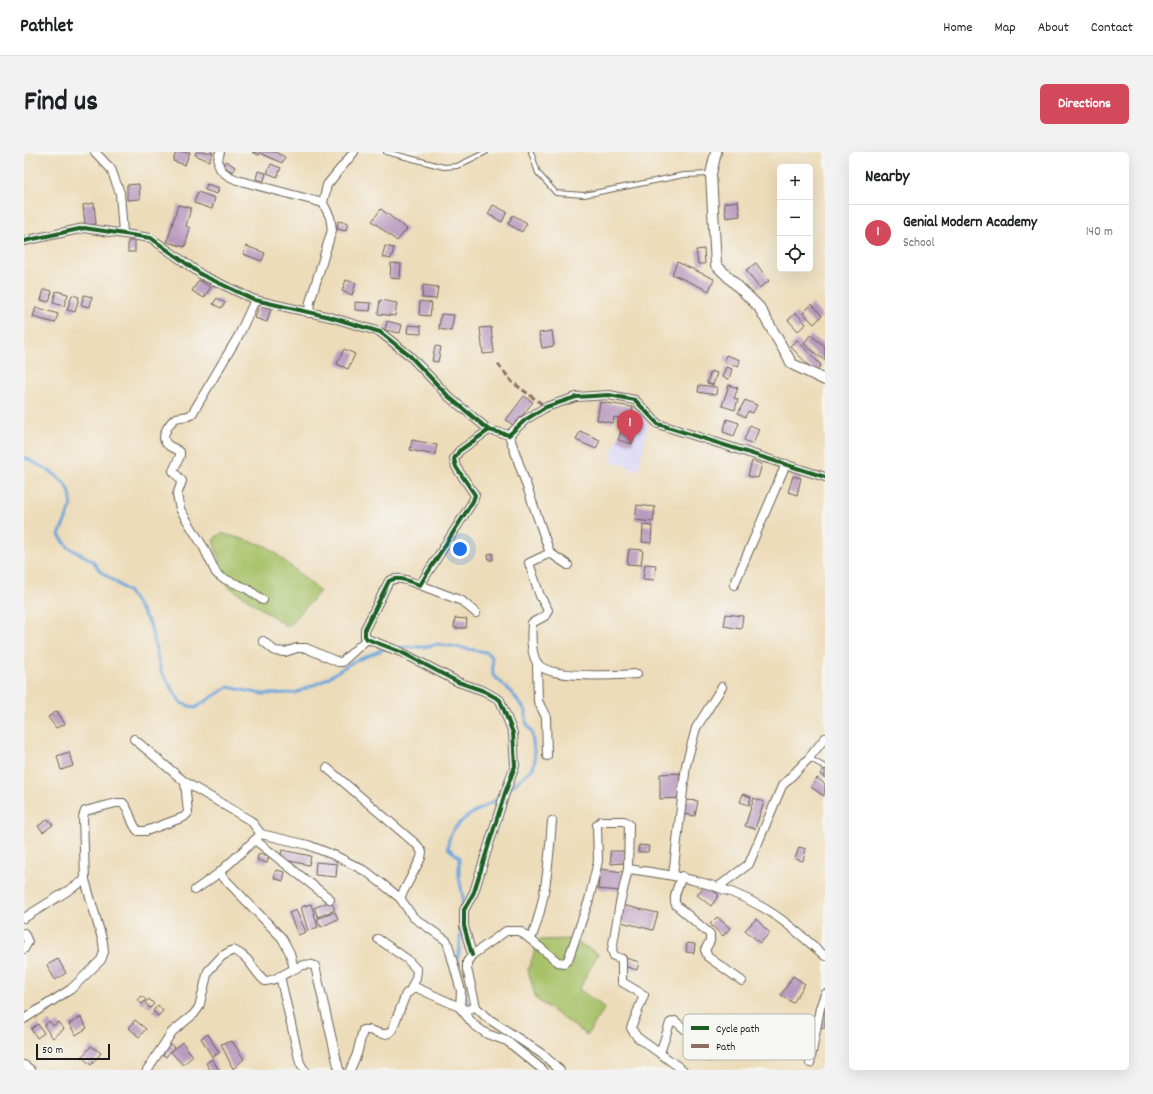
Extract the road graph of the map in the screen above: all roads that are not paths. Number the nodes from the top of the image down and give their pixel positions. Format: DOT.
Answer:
graph roads {
  1 [pos="95,152"];
  2 [pos="220,152"];
  3 [pos="354,152"];
  4 [pos="386,152"];
  5 [pos="486,152"];
  6 [pos="531,152"];
  7 [pos="716,152"];
  8 [pos="711,174"];
  9 [pos="323,203"];
  10 [pos="123,233"];
  11 [pos="24,241"];
  12 [pos="255,300"];
  13 [pos="309,313"];
  14 [pos="825,380"];
  15 [pos="489,430"];
  16 [pos="509,435"];
  17 [pos="786,464"];
  18 [pos="825,477"];
  19 [pos="550,553"];
  20 [pos="568,565"];
  21 [pos="420,585"];
  22 [pos="734,586"];
  23 [pos="263,600"];
  24 [pos="476,613"];
  25 [pos="367,639"];
  26 [pos="263,641"];
  27 [pos="537,663"];
  28 [pos="637,674"];
  29 [pos="722,687"];
  30 [pos="825,738"];
  31 [pos="134,739"];
  32 [pos="547,756"];
  33 [pos="809,758"];
  34 [pos="825,767"];
  35 [pos="327,768"];
  36 [pos="185,782"];
  37 [pos="552,821"];
  38 [pos="262,834"];
  39 [pos="255,840"];
  40 [pos="628,869"];
  41 [pos="219,873"];
  42 [pos="673,875"];
  43 [pos="682,876"];
  44 [pos="86,880"];
  45 [pos="718,887"];
  46 [pos="195,890"];
  47 [pos="400,898"];
  48 [pos="330,899"];
  49 [pos="24,918"];
  50 [pos="24,933"];
  51 [pos="378,939"];
  52 [pos="532,939"];
  53 [pos="24,949"];
  54 [pos="472,955"];
  55 [pos="825,956"];
  56 [pos="294,969"];
  57 [pos="280,976"];
  58 [pos="742,981"];
  59 [pos="410,991"];
  60 [pos="825,994"];
  61 [pos="469,1009"];
  62 [pos="24,1019"];
  63 [pos="683,1028"];
  64 [pos="815,1036"];
  65 [pos="660,1053"];
  66 [pos="811,1060"];
  67 [pos="810,1063"];
  68 [pos="24,1065"];
  69 [pos="31,1070"];
  70 [pos="147,1070"];
  71 [pos="304,1070"];
  72 [pos="339,1070"];
  73 [pos="350,1070"];
  74 [pos="543,1070"];
  75 [pos="560,1070"];
  76 [pos="683,1070"];
  1 -- 10 [label="street"];
  2 -- 9 [label="street"];
  3 -- 9 [label="street"];
  4 -- 5 [label="lane"];
  6 -- 8 [label="lane"];
  7 -- 8 [label="street"];
  8 -- 14 [label="street"];
  9 -- 13 [label="street"];
  10 -- 11 [label="street"];
  10 -- 12 [label="street"];
  12 -- 13 [label="street"];
  12 -- 23 [label="street"];
  13 -- 15 [label="street"];
  15 -- 16 [label="street"];
  15 -- 21 [label="street"];
  16 -- 17 [label="street"];
  16 -- 19 [label="street"];
  17 -- 18 [label="street"];
  17 -- 22 [label="street"];
  19 -- 20 [label="street"];
  19 -- 27 [label="street"];
  21 -- 24 [label="street"];
  21 -- 25 [label="street"];
  25 -- 26 [label="street"];
  25 -- 54 [label="street"];
  27 -- 28 [label="street"];
  27 -- 32 [label="street"];
  29 -- 42 [label="street"];
  30 -- 33 [label="street"];
  31 -- 36 [label="street"];
  33 -- 34 [label="lane"];
  33 -- 45 [label="street"];
  35 -- 47 [label="street"];
  36 -- 38 [label="street"];
  36 -- 44 [label="street"];
  37 -- 52 [label="street"];
  38 -- 39 [label="street"];
  38 -- 47 [label="street"];
  39 -- 41 [label="street"];
  39 -- 48 [label="street"];
  40 -- 42 [label="street"];
  40 -- 52 [label="street"];
  40 -- 65 [label="street"];
  41 -- 46 [label="street"];
  41 -- 56 [label="street"];
  42 -- 43 [label="street"];
  43 -- 45 [label="street"];
  43 -- 58 [label="street"];
  44 -- 49 [label="street"];
  44 -- 62 [label="street"];
  45 -- 55 [label="street"];
  47 -- 61 [label="street"];
  50 -- 53 [label="street"];
  51 -- 59 [label="street"];
  52 -- 54 [label="street"];
  54 -- 61 [label="street"];
  56 -- 57 [label="street"];
  56 -- 72 [label="street"];
  57 -- 70 [label="street"];
  57 -- 71 [label="street"];
  59 -- 61 [label="street"];
  59 -- 73 [label="street"];
  60 -- 64 [label="street"];
  61 -- 74 [label="street"];
  61 -- 75 [label="street"];
  63 -- 65 [label="street"];
  65 -- 76 [label="street"];
  66 -- 67 [label="street"];
  68 -- 69 [label="street"];
}
